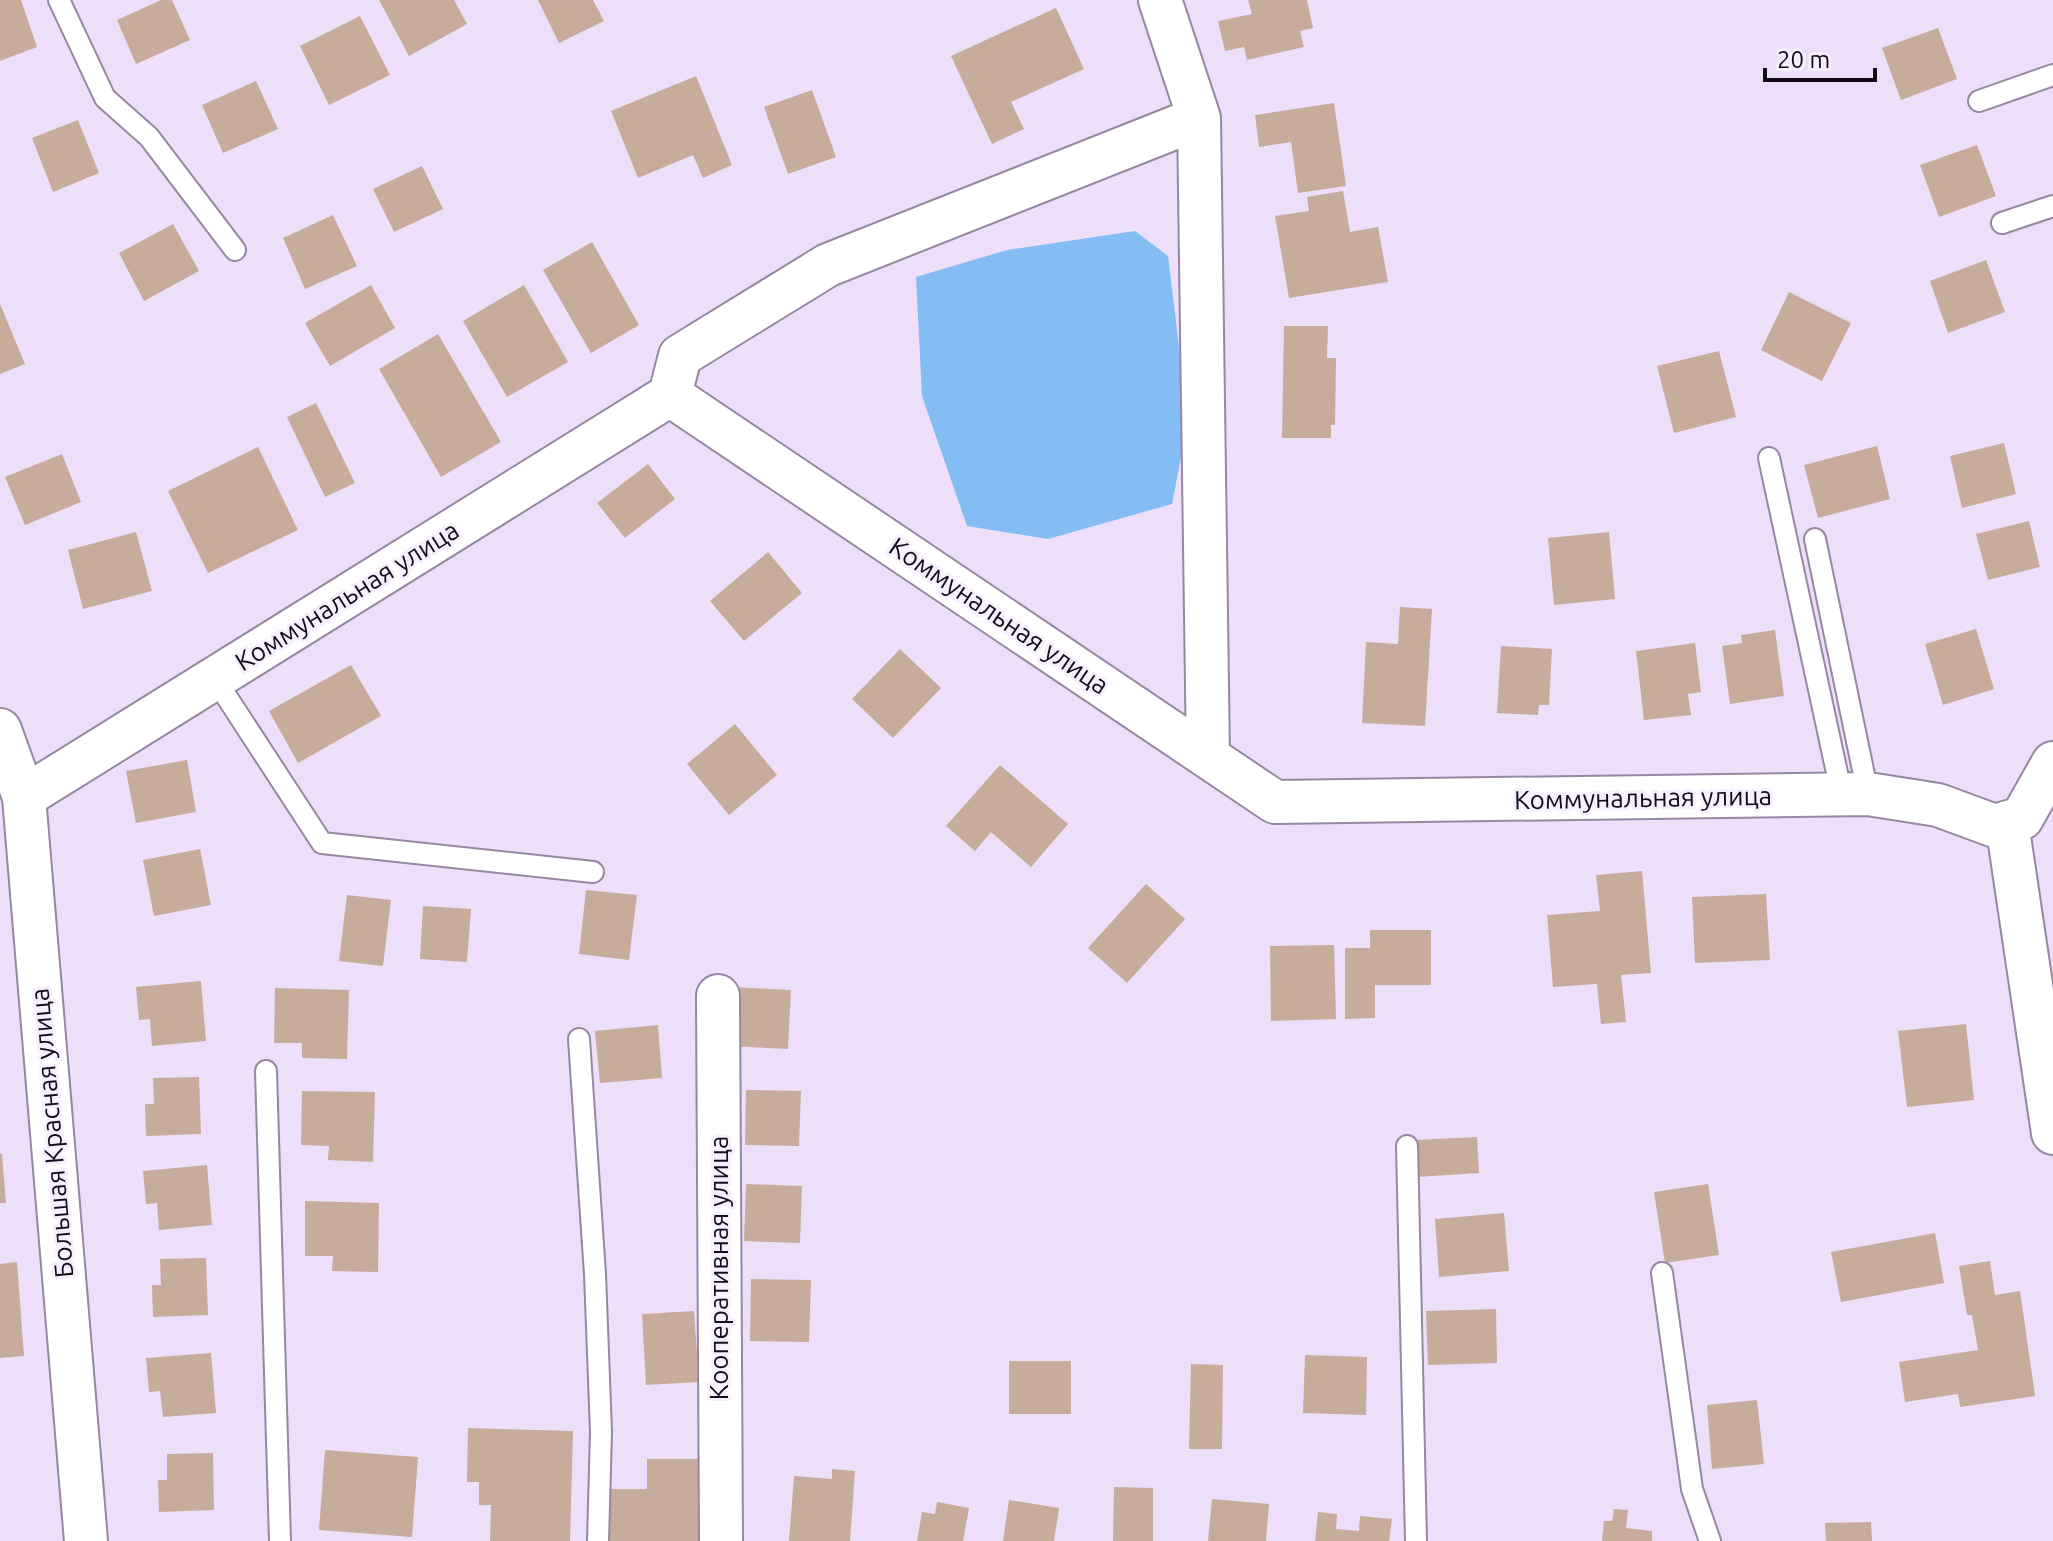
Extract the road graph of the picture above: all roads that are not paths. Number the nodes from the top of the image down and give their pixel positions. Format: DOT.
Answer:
graph roads {
  1 [pos="59,0"];
  2 [pos="1160,0"];
  3 [pos="2053,75"];
  4 [pos="1979,101"];
  5 [pos="1199,118"];
  6 [pos="2053,206"];
  7 [pos="2002,223"];
  8 [pos="235,250"];
  9 [pos="670,395"];
  10 [pos="1769,458"];
  11 [pos="1815,539"];
  12 [pos="215,679"];
  13 [pos="0,730"];
  14 [pos="1208,757"];
  15 [pos="2053,763"];
  16 [pos="13,784"];
  17 [pos="1855,795"];
  18 [pos="2007,823"];
  19 [pos="593,872"];
  20 [pos="718,996"];
  21 [pos="579,1039"];
  22 [pos="266,1071"];
  23 [pos="2053,1133"];
  24 [pos="1407,1146"];
  25 [pos="1662,1273"];
  26 [pos="86,1541"];
  27 [pos="280,1541"];
  28 [pos="598,1541"];
  29 [pos="721,1541"];
  30 [pos="1416,1541"];
  31 [pos="1710,1541"];
  1 -- 8 [label="lane"];
  2 -- 5 [label="street"];
  3 -- 4 [label="lane"];
  5 -- 9 [label="street"];
  5 -- 14 [label="street"];
  6 -- 7 [label="lane"];
  9 -- 12 [label="street, Коммунальная улица"];
  9 -- 14 [label="street, Коммунальная улица"];
  10 -- 17 [label="lane"];
  11 -- 17 [label="lane"];
  12 -- 16 [label="street, Коммунальная улица"];
  12 -- 19 [label="lane"];
  13 -- 16 [label="street, Большая Красная улица"];
  14 -- 17 [label="street, Коммунальная улица"];
  15 -- 18 [label="street"];
  16 -- 26 [label="street, Большая Красная улица"];
  17 -- 18 [label="street, Коммунальная улица"];
  18 -- 23 [label="street"];
  20 -- 29 [label="street, Кооперативная улица"];
  21 -- 28 [label="lane"];
  22 -- 27 [label="lane"];
  24 -- 30 [label="lane"];
  25 -- 31 [label="lane"];
}
